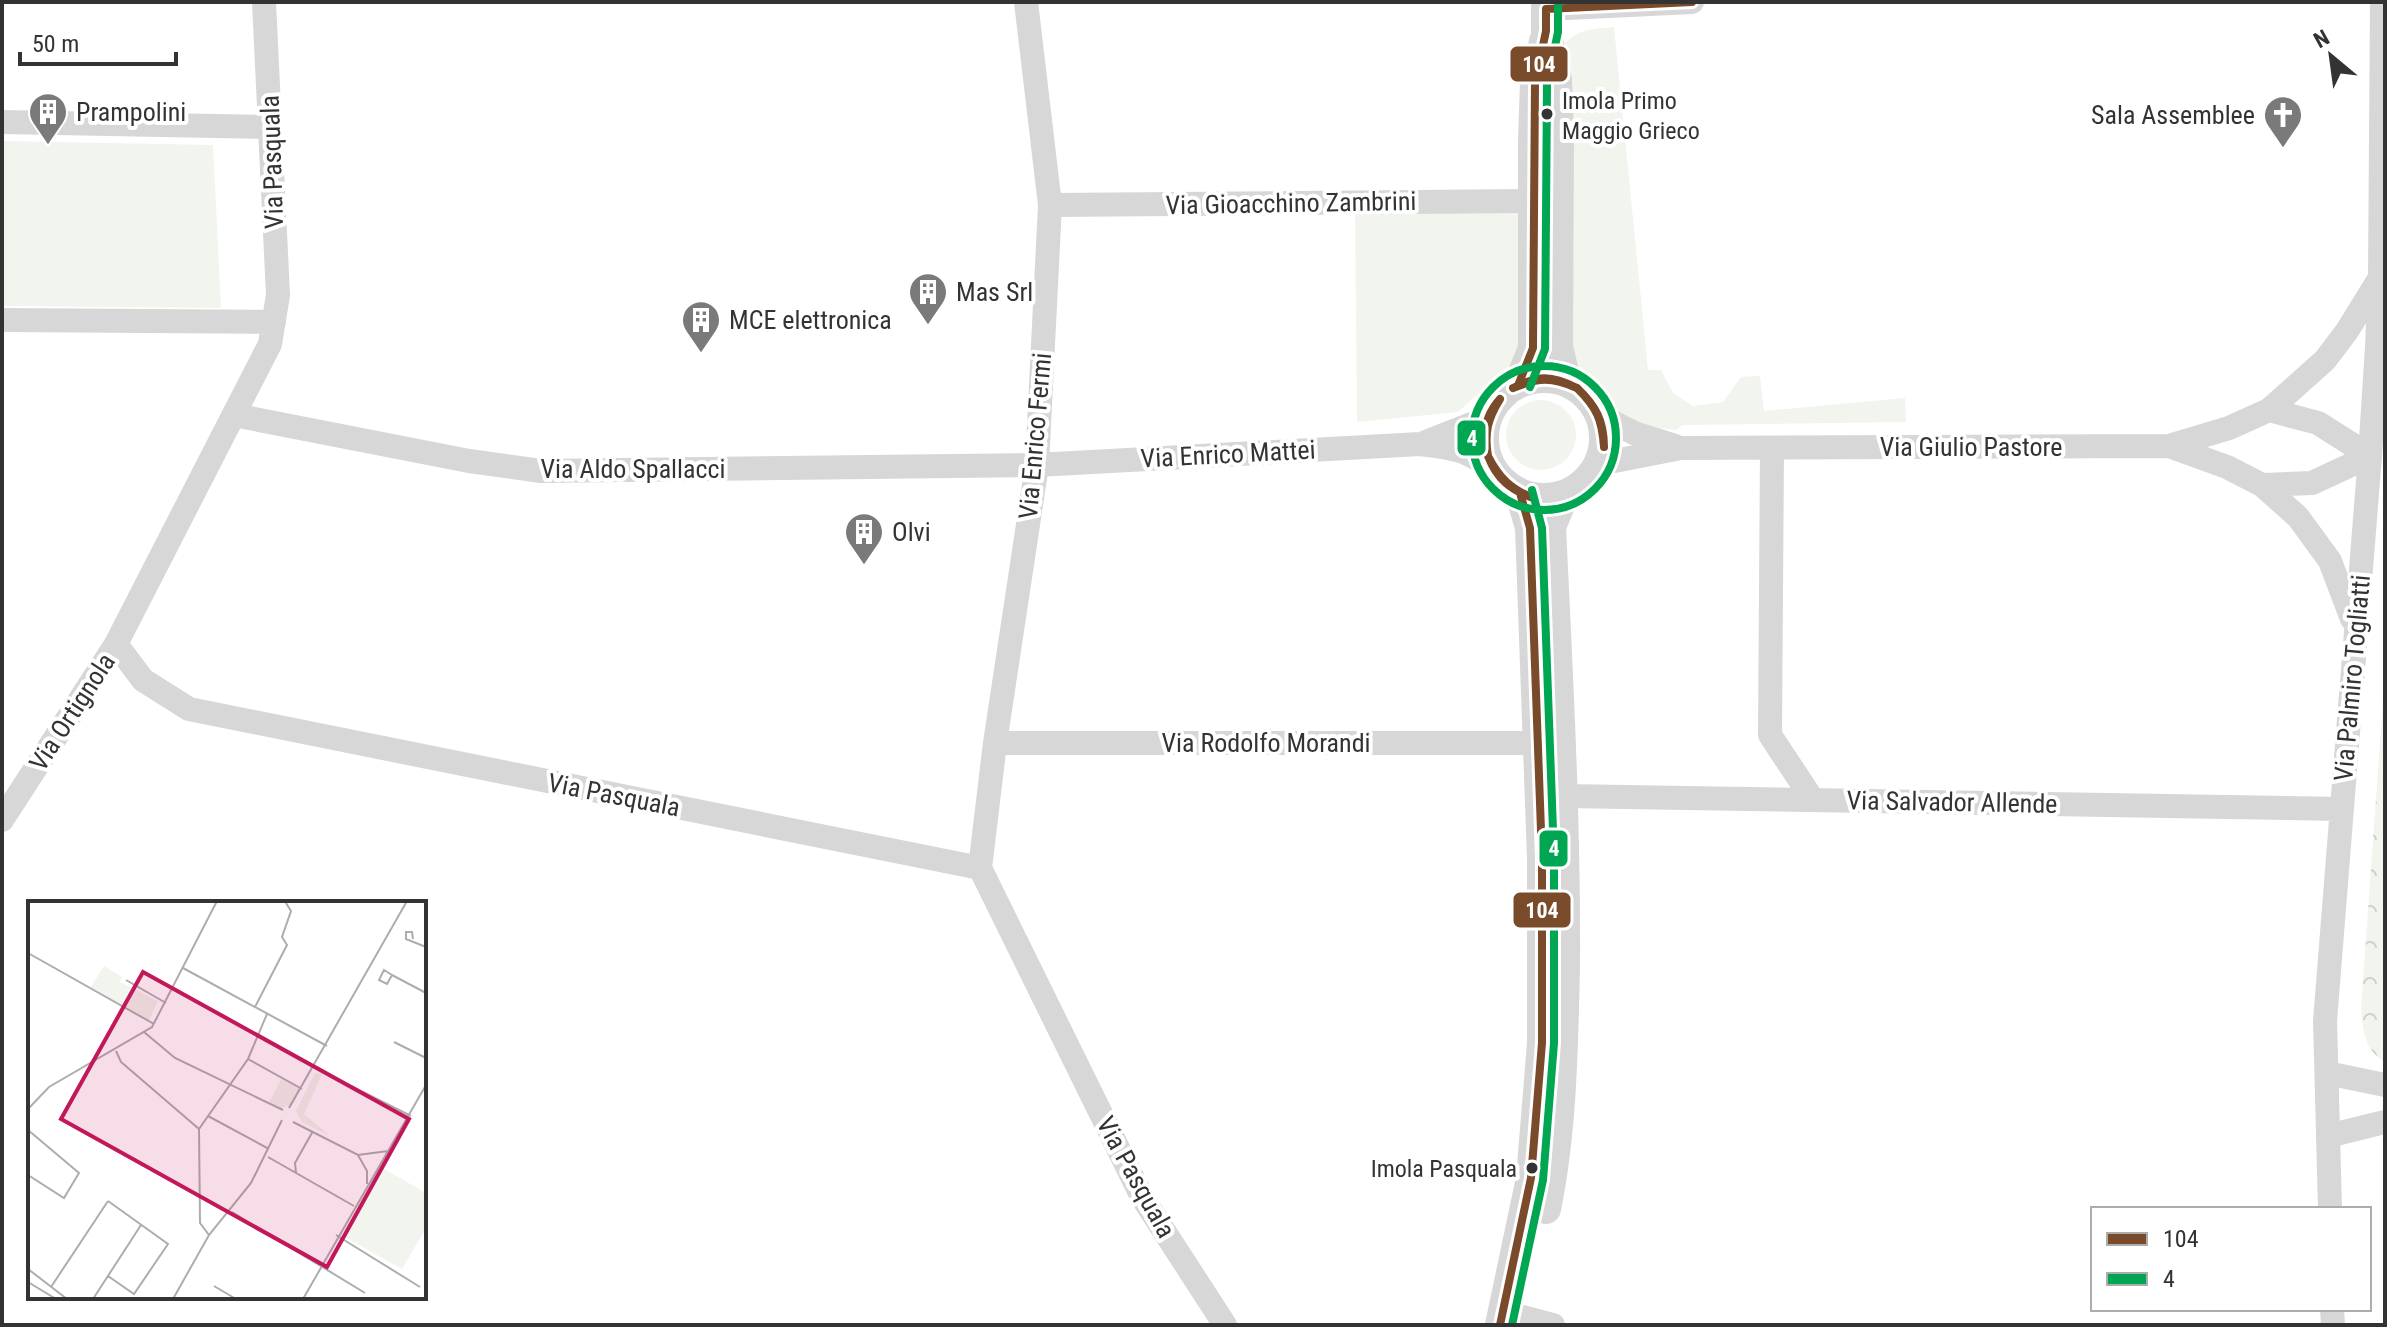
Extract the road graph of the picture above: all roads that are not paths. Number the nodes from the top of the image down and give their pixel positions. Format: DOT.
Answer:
graph roads {
  1 [pos="264,2"];
  2 [pos="1026,2"];
  3 [pos="1692,2"];
  4 [pos="2382,2"];
  5 [pos="1546,14"];
  6 [pos="2,122"];
  7 [pos="271,127"];
  8 [pos="1532,201"];
  9 [pos="1050,205"];
  10 [pos="2380,277"];
  11 [pos="2,320"];
  12 [pos="274,322"];
  13 [pos="1566,381"];
  14 [pos="1519,383"];
  15 [pos="2269,410"];
  16 [pos="234,415"];
  17 [pos="1601,416"];
  18 [pos="1487,418"];
  19 [pos="1420,444"];
  20 [pos="2169,446"];
  21 [pos="1681,448"];
  22 [pos="1772,448"];
  23 [pos="2370,456"];
  24 [pos="1599,464"];
  25 [pos="1037,465"];
  26 [pos="1494,472"];
  27 [pos="2262,485"];
  28 [pos="1520,493"];
  29 [pos="1564,495"];
  30 [pos="2356,633"];
  31 [pos="116,644"];
  32 [pos="995,743"];
  33 [pos="1537,743"];
  34 [pos="1563,796"];
  35 [pos="1813,800"];
  36 [pos="2342,809"];
  37 [pos="2,820"];
  38 [pos="980,868"];
  39 [pos="2327,1073"];
  40 [pos="2385,1085"];
  41 [pos="2385,1122"];
  42 [pos="2328,1136"];
  43 [pos="2330,1207"];
  44 [pos="1515,1322"];
  45 [pos="1225,1325"];
  46 [pos="1553,1325"];
  1 -- 7 [label="street, Via Pasquala"];
  2 -- 9 [label="street, Via Enrico Fermi"];
  3 -- 5 [label="street"];
  4 -- 10 [label="street, Via Palmiro Togliatti"];
  5 -- 8 [label="street"];
  5 -- 13 [label="street"];
  6 -- 7 [label="street"];
  7 -- 12 [label="street, Via Pasquala"];
  8 -- 9 [label="street, Via Gioacchino Zambrini"];
  8 -- 14 [label="street"];
  9 -- 25 [label="street, Via Enrico Fermi"];
  10 -- 15 [label="street, Via Giulio Pastore"];
  10 -- 23 [label="street, Via Palmiro Togliatti"];
  11 -- 12 [label="street"];
  12 -- 16 [label="street, Via Pasquala"];
  13 -- 14 [label="street"];
  13 -- 17 [label="street"];
  14 -- 18 [label="street"];
  15 -- 20 [label="street, Via Giulio Pastore"];
  15 -- 23 [label="street"];
  16 -- 25 [label="street, Via Aldo Spallacci"];
  16 -- 31 [label="street, Via Pasquala"];
  17 -- 21 [label="street, Via Giulio Pastore"];
  17 -- 24 [label="street"];
  18 -- 19 [label="street, Via Enrico Mattei"];
  18 -- 26 [label="street"];
  19 -- 25 [label="street, Via Enrico Mattei"];
  19 -- 26 [label="street, Via Enrico Mattei"];
  20 -- 22 [label="street, Via Giulio Pastore"];
  20 -- 27 [label="street, Via Giulio Pastore"];
  21 -- 22 [label="street, Via Giulio Pastore"];
  21 -- 24 [label="street, Via Giulio Pastore"];
  22 -- 35 [label="street"];
  23 -- 27 [label="street, Via Giulio Pastore"];
  23 -- 30 [label="street, Via Palmiro Togliatti"];
  24 -- 29 [label="street"];
  25 -- 32 [label="street, Via Enrico Fermi"];
  26 -- 28 [label="street"];
  27 -- 30 [label="street, Via Giulio Pastore"];
  28 -- 29 [label="street"];
  28 -- 33 [label="street"];
  29 -- 34 [label="street"];
  30 -- 36 [label="street, Via Palmiro Togliatti"];
  31 -- 37 [label="street, Via Ortignola"];
  31 -- 38 [label="street, Via Pasquala"];
  32 -- 33 [label="street, Via Rodolfo Morandi"];
  32 -- 38 [label="street, Via Enrico Fermi"];
  33 -- 44 [label="street"];
  34 -- 35 [label="street, Via Salvador Allende"];
  34 -- 44 [label="street"];
  35 -- 36 [label="street, Via Salvador Allende"];
  36 -- 39 [label="street, Via Palmiro Togliatti"];
  38 -- 45 [label="street, Via Pasquala"];
  39 -- 40 [label="street"];
  39 -- 42 [label="street, Via Palmiro Togliatti"];
  41 -- 42 [label="street"];
  42 -- 43 [label="street, Via Palmiro Togliatti"];
  44 -- 46 [label="street"];
}
